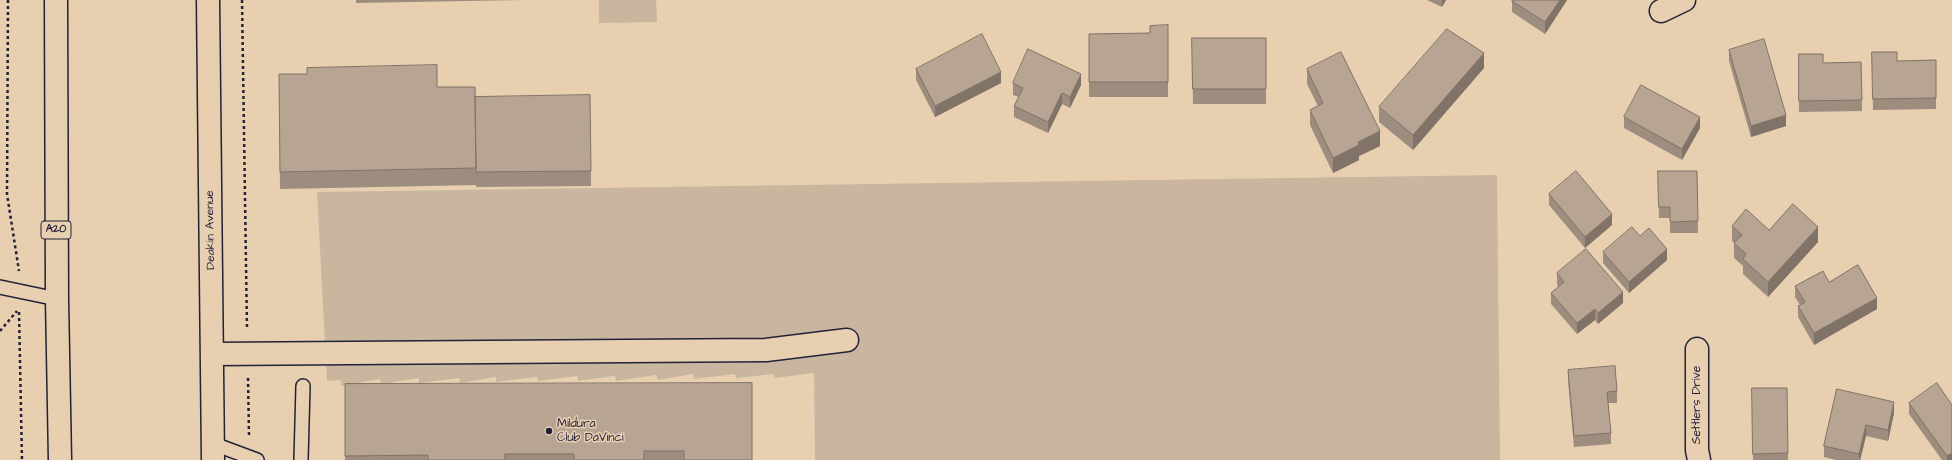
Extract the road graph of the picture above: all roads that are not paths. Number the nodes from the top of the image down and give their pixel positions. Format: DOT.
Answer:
graph roads {
  1 [pos="56,0"];
  2 [pos="208,0"];
  3 [pos="1684,0"];
  4 [pos="1661,11"];
  5 [pos="0,287"];
  6 [pos="57,299"];
  7 [pos="847,340"];
  8 [pos="1697,349"];
  9 [pos="212,354"];
  10 [pos="303,386"];
  11 [pos="214,452"];
  12 [pos="254,459"];
  13 [pos="60,460"];
  14 [pos="301,460"];
  15 [pos="1699,460"];
  1 -- 6 [label="main road, A20"];
  2 -- 9 [label="main road, Deakin Avenue"];
  3 -- 4 [label="main road"];
  5 -- 6 [label="lane"];
  6 -- 13 [label="main road, A20"];
  7 -- 9 [label="main road"];
  8 -- 15 [label="main road, Settlers Drive"];
  9 -- 11 [label="main road, Deakin Avenue"];
  10 -- 14 [label="lane"];
  11 -- 12 [label="lane"];
}
